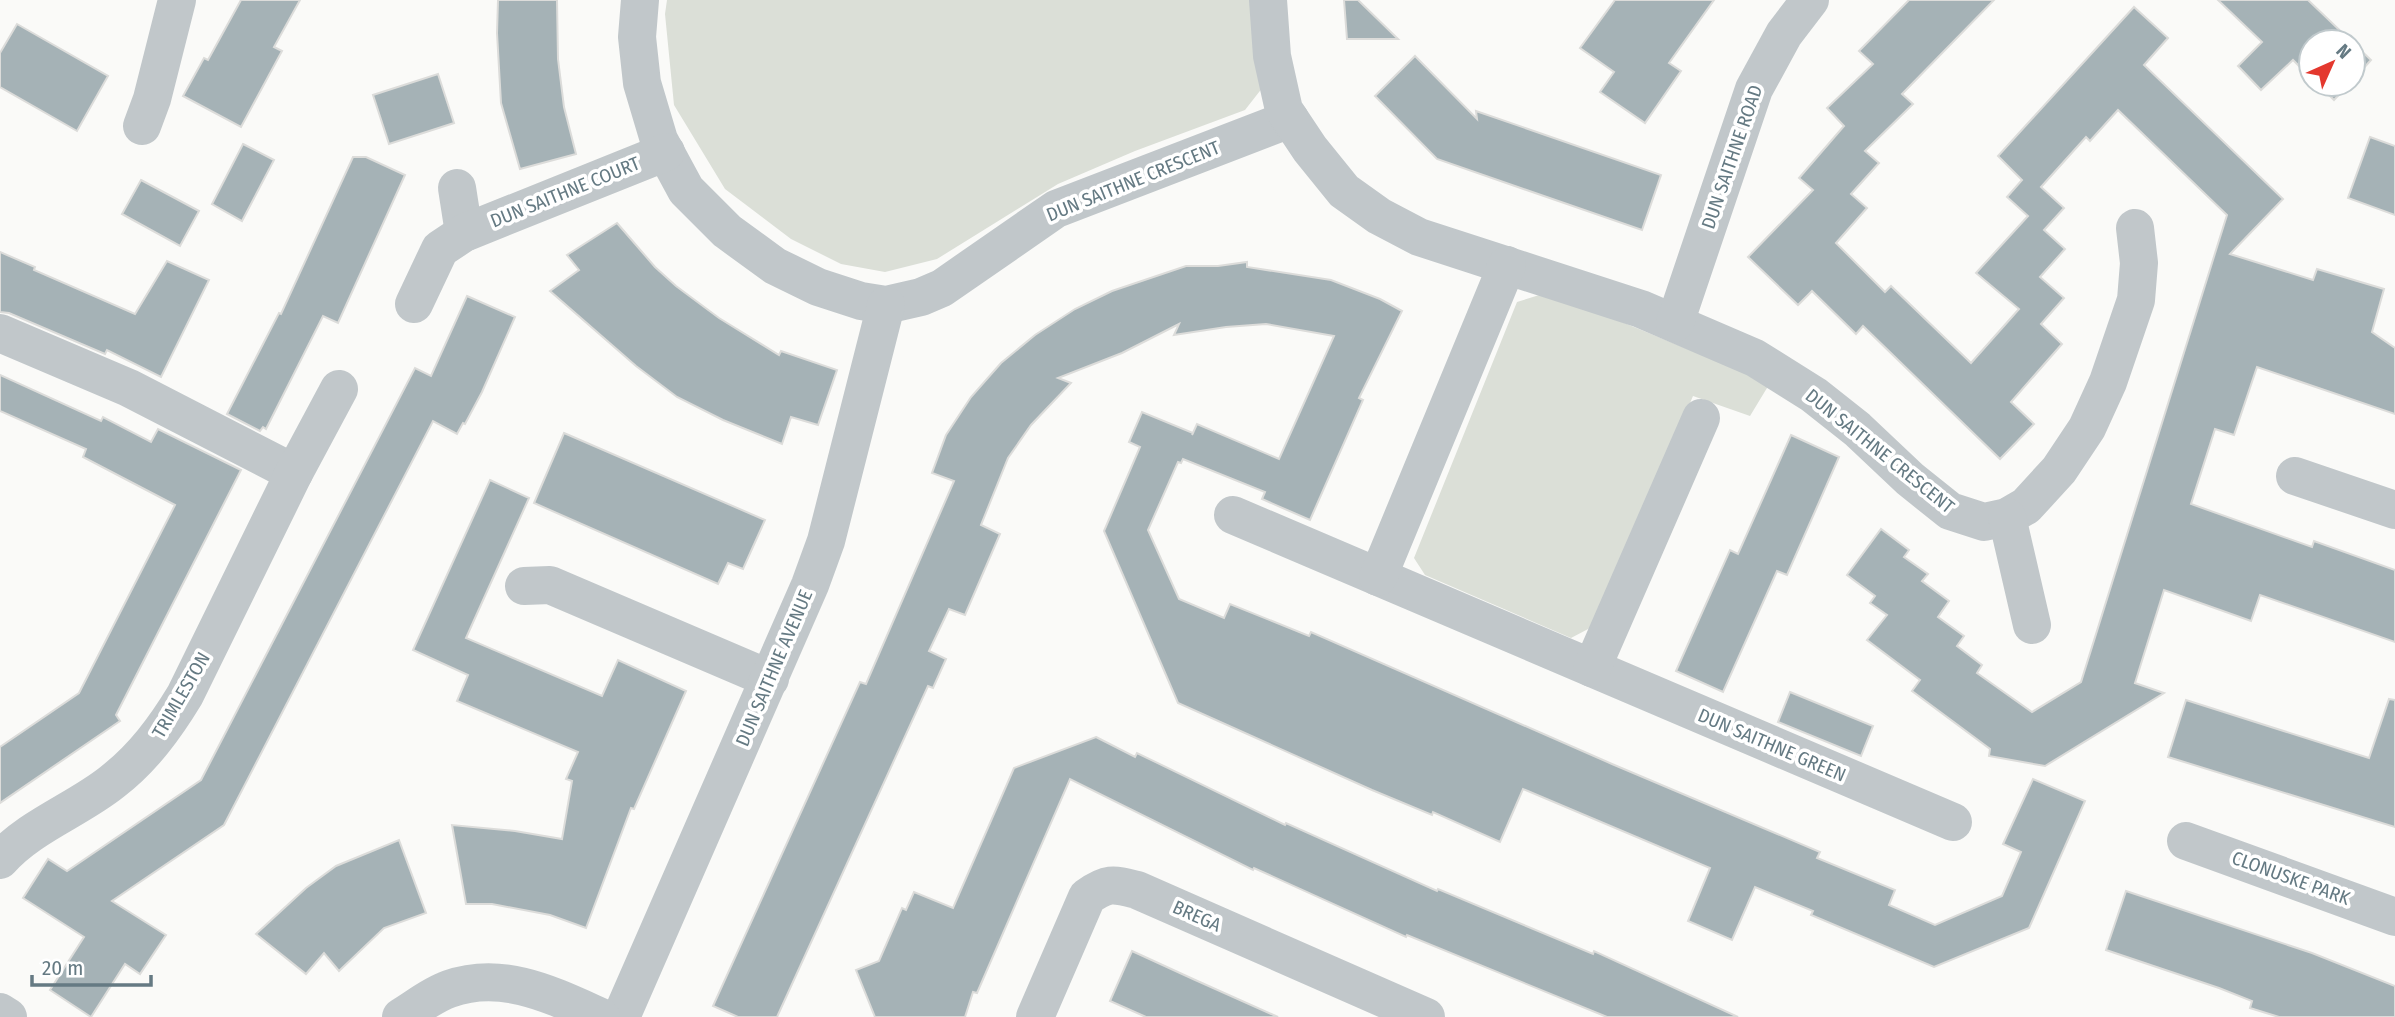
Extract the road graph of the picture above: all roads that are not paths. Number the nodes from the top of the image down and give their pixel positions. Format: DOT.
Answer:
graph roads {
  1 [pos="177,0"];
  2 [pos="640,0"];
  3 [pos="1268,0"];
  4 [pos="1810,0"];
  5 [pos="1290,119"];
  6 [pos="142,126"];
  7 [pos="666,152"];
  8 [pos="457,188"];
  9 [pos="2135,228"];
  10 [pos="464,233"];
  11 [pos="1507,265"];
  12 [pos="414,304"];
  13 [pos="886,305"];
  14 [pos="1675,323"];
  15 [pos="0,333"];
  16 [pos="339,389"];
  17 [pos="1701,418"];
  18 [pos="294,473"];
  19 [pos="2295,476"];
  20 [pos="2395,510"];
  21 [pos="1233,515"];
  22 [pos="2007,517"];
  23 [pos="1378,577"];
  24 [pos="524,586"];
  25 [pos="2032,625"];
  26 [pos="1592,668"];
  27 [pos="770,679"];
  28 [pos="1953,822"];
  29 [pos="2186,841"];
  30 [pos="0,860"];
  31 [pos="2395,917"];
  32 [pos="0,1012"];
  33 [pos="8,1017"];
  34 [pos="401,1017"];
  35 [pos="601,1017"];
  36 [pos="621,1017"];
  37 [pos="1035,1017"];
  38 [pos="1426,1017"];
  1 -- 6 [label="street"];
  2 -- 7 [label="street, DUN SAITHNE CRESCENT"];
  3 -- 5 [label="street, DUN SAITHNE CRESCENT"];
  4 -- 14 [label="street, DUN SAITHNE ROAD"];
  5 -- 11 [label="street, DUN SAITHNE CRESCENT"];
  5 -- 13 [label="street, DUN SAITHNE CRESCENT"];
  7 -- 10 [label="street, DUN SAITHNE COURT"];
  7 -- 13 [label="street, DUN SAITHNE CRESCENT"];
  8 -- 10 [label="street, DUN SAITHNE COURT"];
  9 -- 22 [label="street"];
  10 -- 12 [label="street, DUN SAITHNE COURT"];
  11 -- 14 [label="street, DUN SAITHNE CRESCENT"];
  11 -- 23 [label="street"];
  13 -- 27 [label="street, DUN SAITHNE AVENUE"];
  14 -- 22 [label="street, DUN SAITHNE CRESCENT"];
  15 -- 18 [label="street"];
  16 -- 18 [label="street, TRIMLESTON"];
  17 -- 26 [label="street"];
  18 -- 30 [label="street, TRIMLESTON"];
  19 -- 20 [label="street"];
  21 -- 23 [label="street, DUN SAITHNE GREEN"];
  22 -- 25 [label="street"];
  23 -- 26 [label="street, DUN SAITHNE GREEN"];
  24 -- 27 [label="street"];
  26 -- 28 [label="street, DUN SAITHNE GREEN"];
  27 -- 36 [label="street, DUN SAITHNE AVENUE"];
  29 -- 31 [label="street, CLONUSKE PARK"];
  32 -- 33 [label="street"];
  34 -- 35 [label="street"];
  37 -- 38 [label="street, BREGA"];
}
